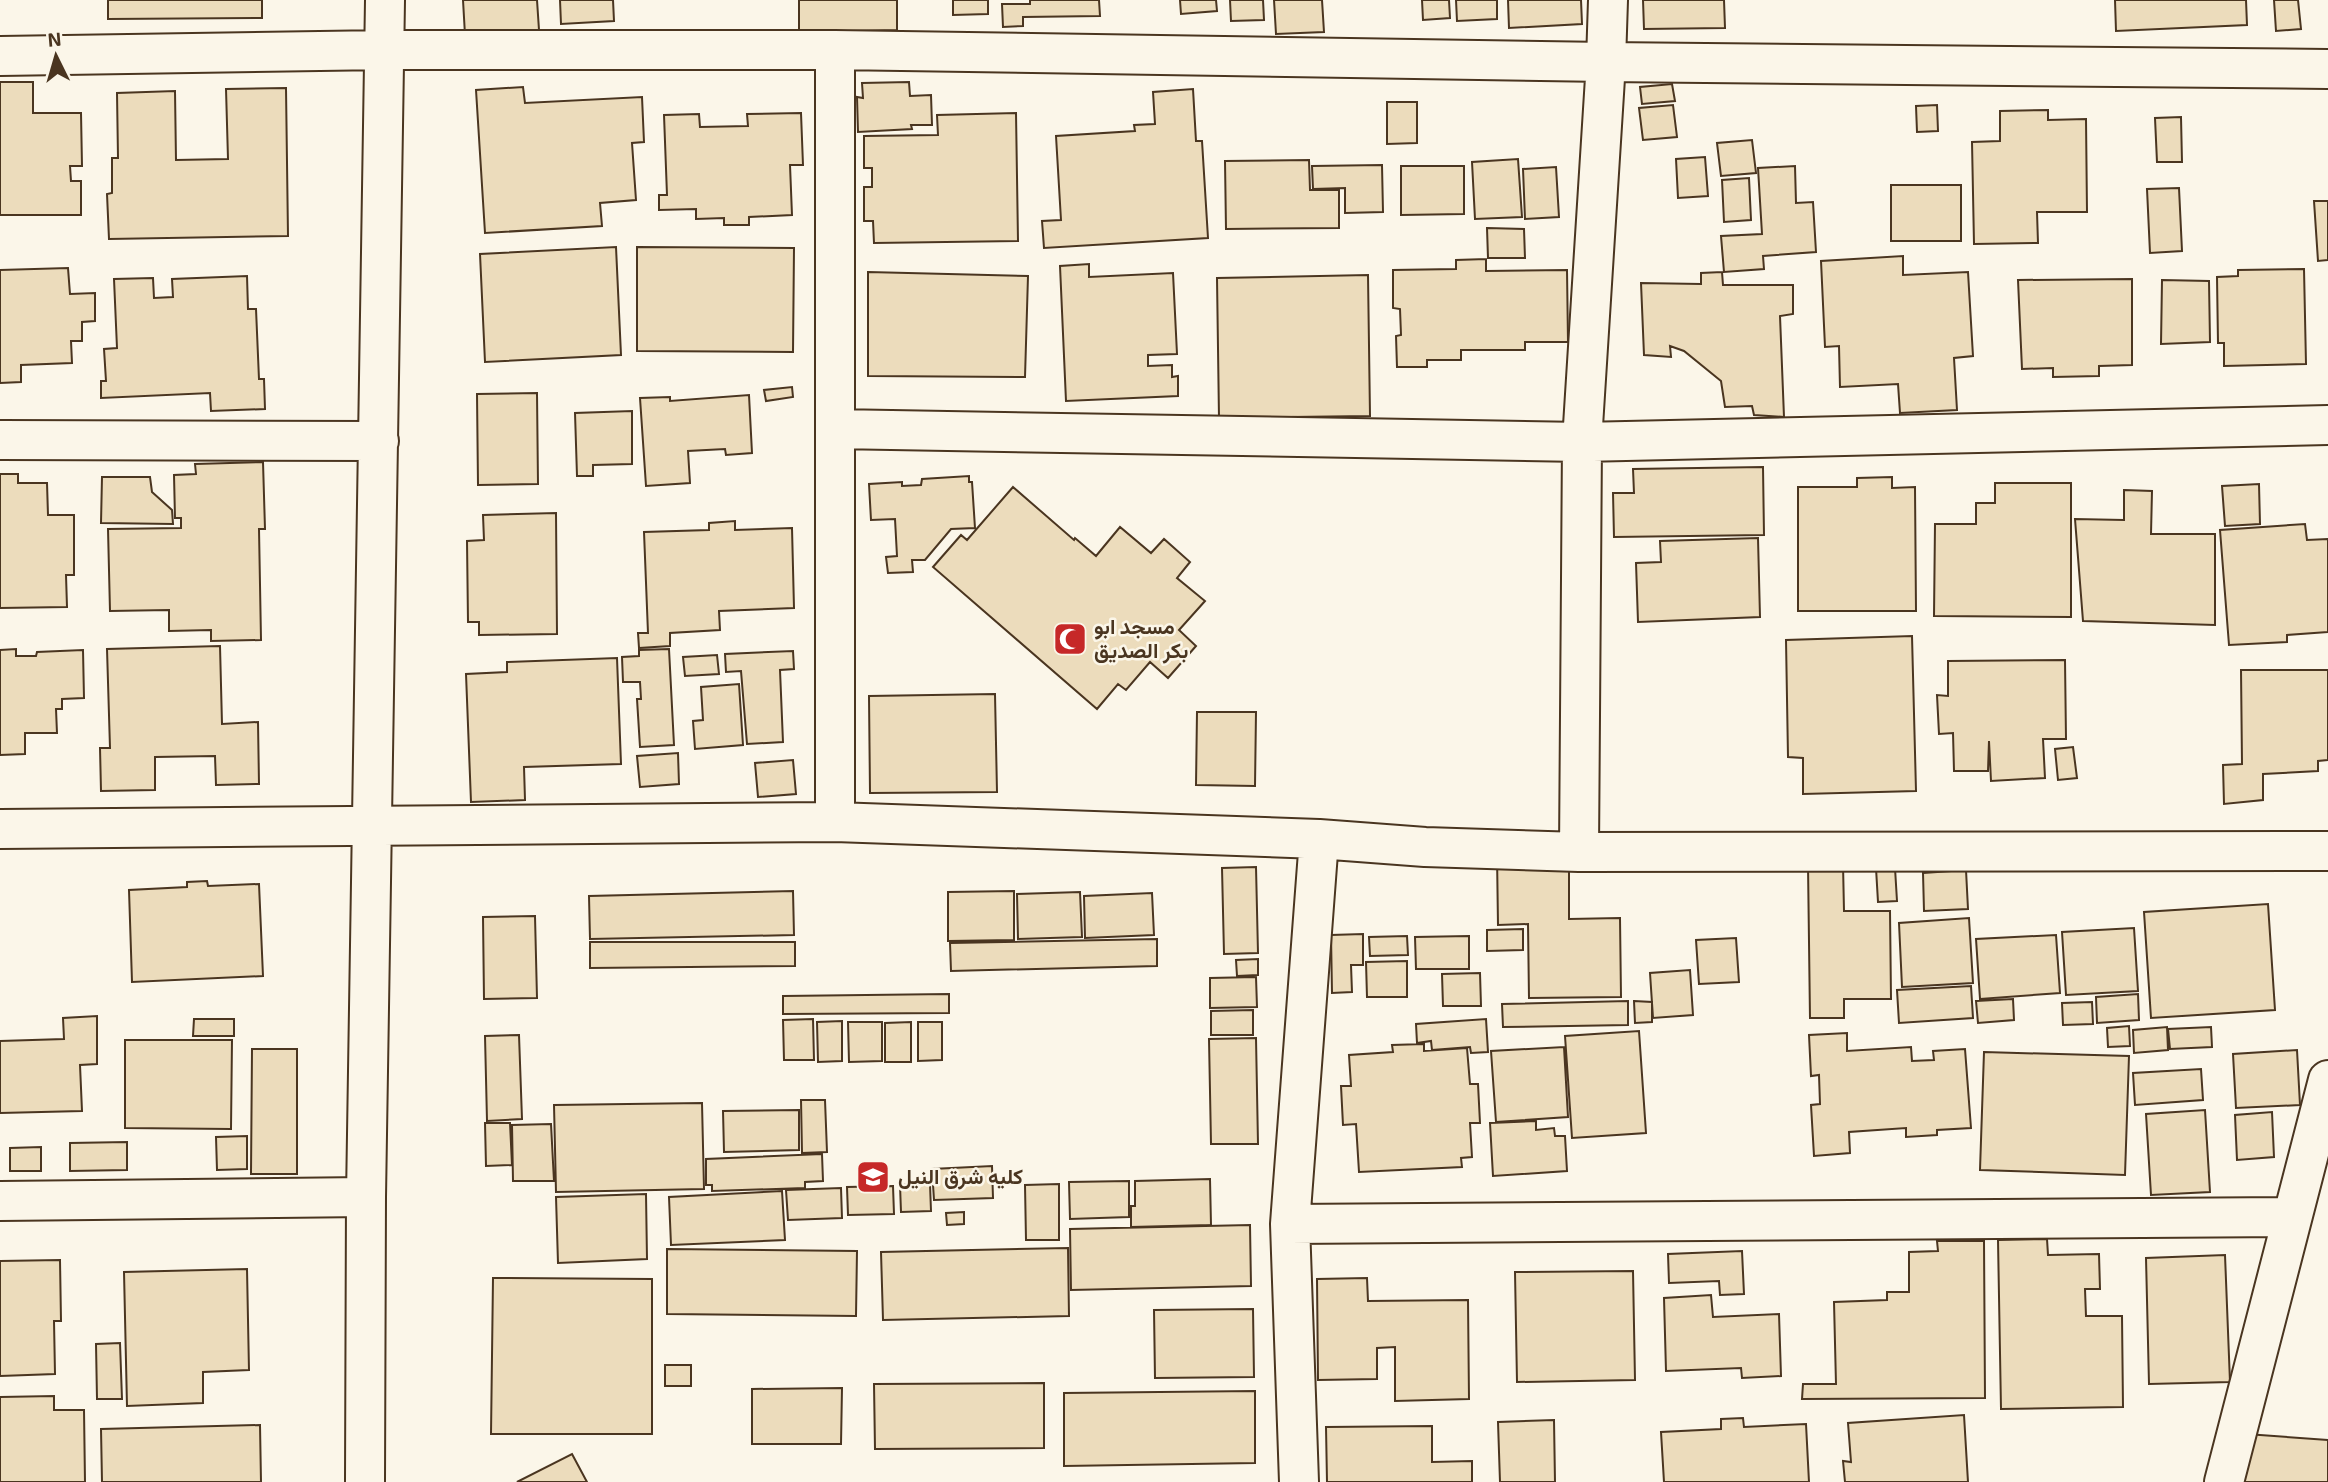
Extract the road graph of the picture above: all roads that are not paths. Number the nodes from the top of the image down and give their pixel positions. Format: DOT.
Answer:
graph roads {
  1 [pos="385,0"];
  2 [pos="1608,0"];
  3 [pos="385,50"];
  4 [pos="835,50"];
  5 [pos="0,56"];
  6 [pos="1606,62"];
  7 [pos="2328,69"];
  8 [pos="2328,425"];
  9 [pos="835,429"];
  10 [pos="0,440"];
  11 [pos="379,441"];
  12 [pos="1582,442"];
  13 [pos="835,822"];
  14 [pos="371,826"];
  15 [pos="0,829"];
  16 [pos="1319,839"];
  17 [pos="2328,851"];
  18 [pos="1579,852"];
  19 [pos="2328,1080"];
  20 [pos="366,1197"];
  21 [pos="0,1200"];
  22 [pos="2292,1217"];
  23 [pos="1290,1224"];
  24 [pos="365,1482"];
  25 [pos="1299,1482"];
  26 [pos="2224,1482"];
  1 -- 3 [label="street"];
  2 -- 6 [label="street"];
  3 -- 4 [label="street"];
  3 -- 5 [label="street"];
  3 -- 11 [label="street"];
  4 -- 6 [label="street"];
  4 -- 9 [label="street"];
  6 -- 7 [label="street"];
  6 -- 12 [label="street"];
  8 -- 12 [label="street"];
  9 -- 12 [label="street"];
  9 -- 13 [label="street"];
  10 -- 11 [label="street"];
  11 -- 14 [label="street"];
  12 -- 18 [label="street"];
  13 -- 14 [label="street"];
  13 -- 16 [label="street"];
  14 -- 15 [label="street"];
  14 -- 20 [label="street"];
  16 -- 18 [label="street"];
  16 -- 23 [label="street"];
  17 -- 18 [label="street"];
  19 -- 22 [label="street"];
  20 -- 21 [label="street"];
  20 -- 24 [label="street"];
  22 -- 23 [label="street"];
  22 -- 26 [label="street"];
  23 -- 25 [label="street"];
}
